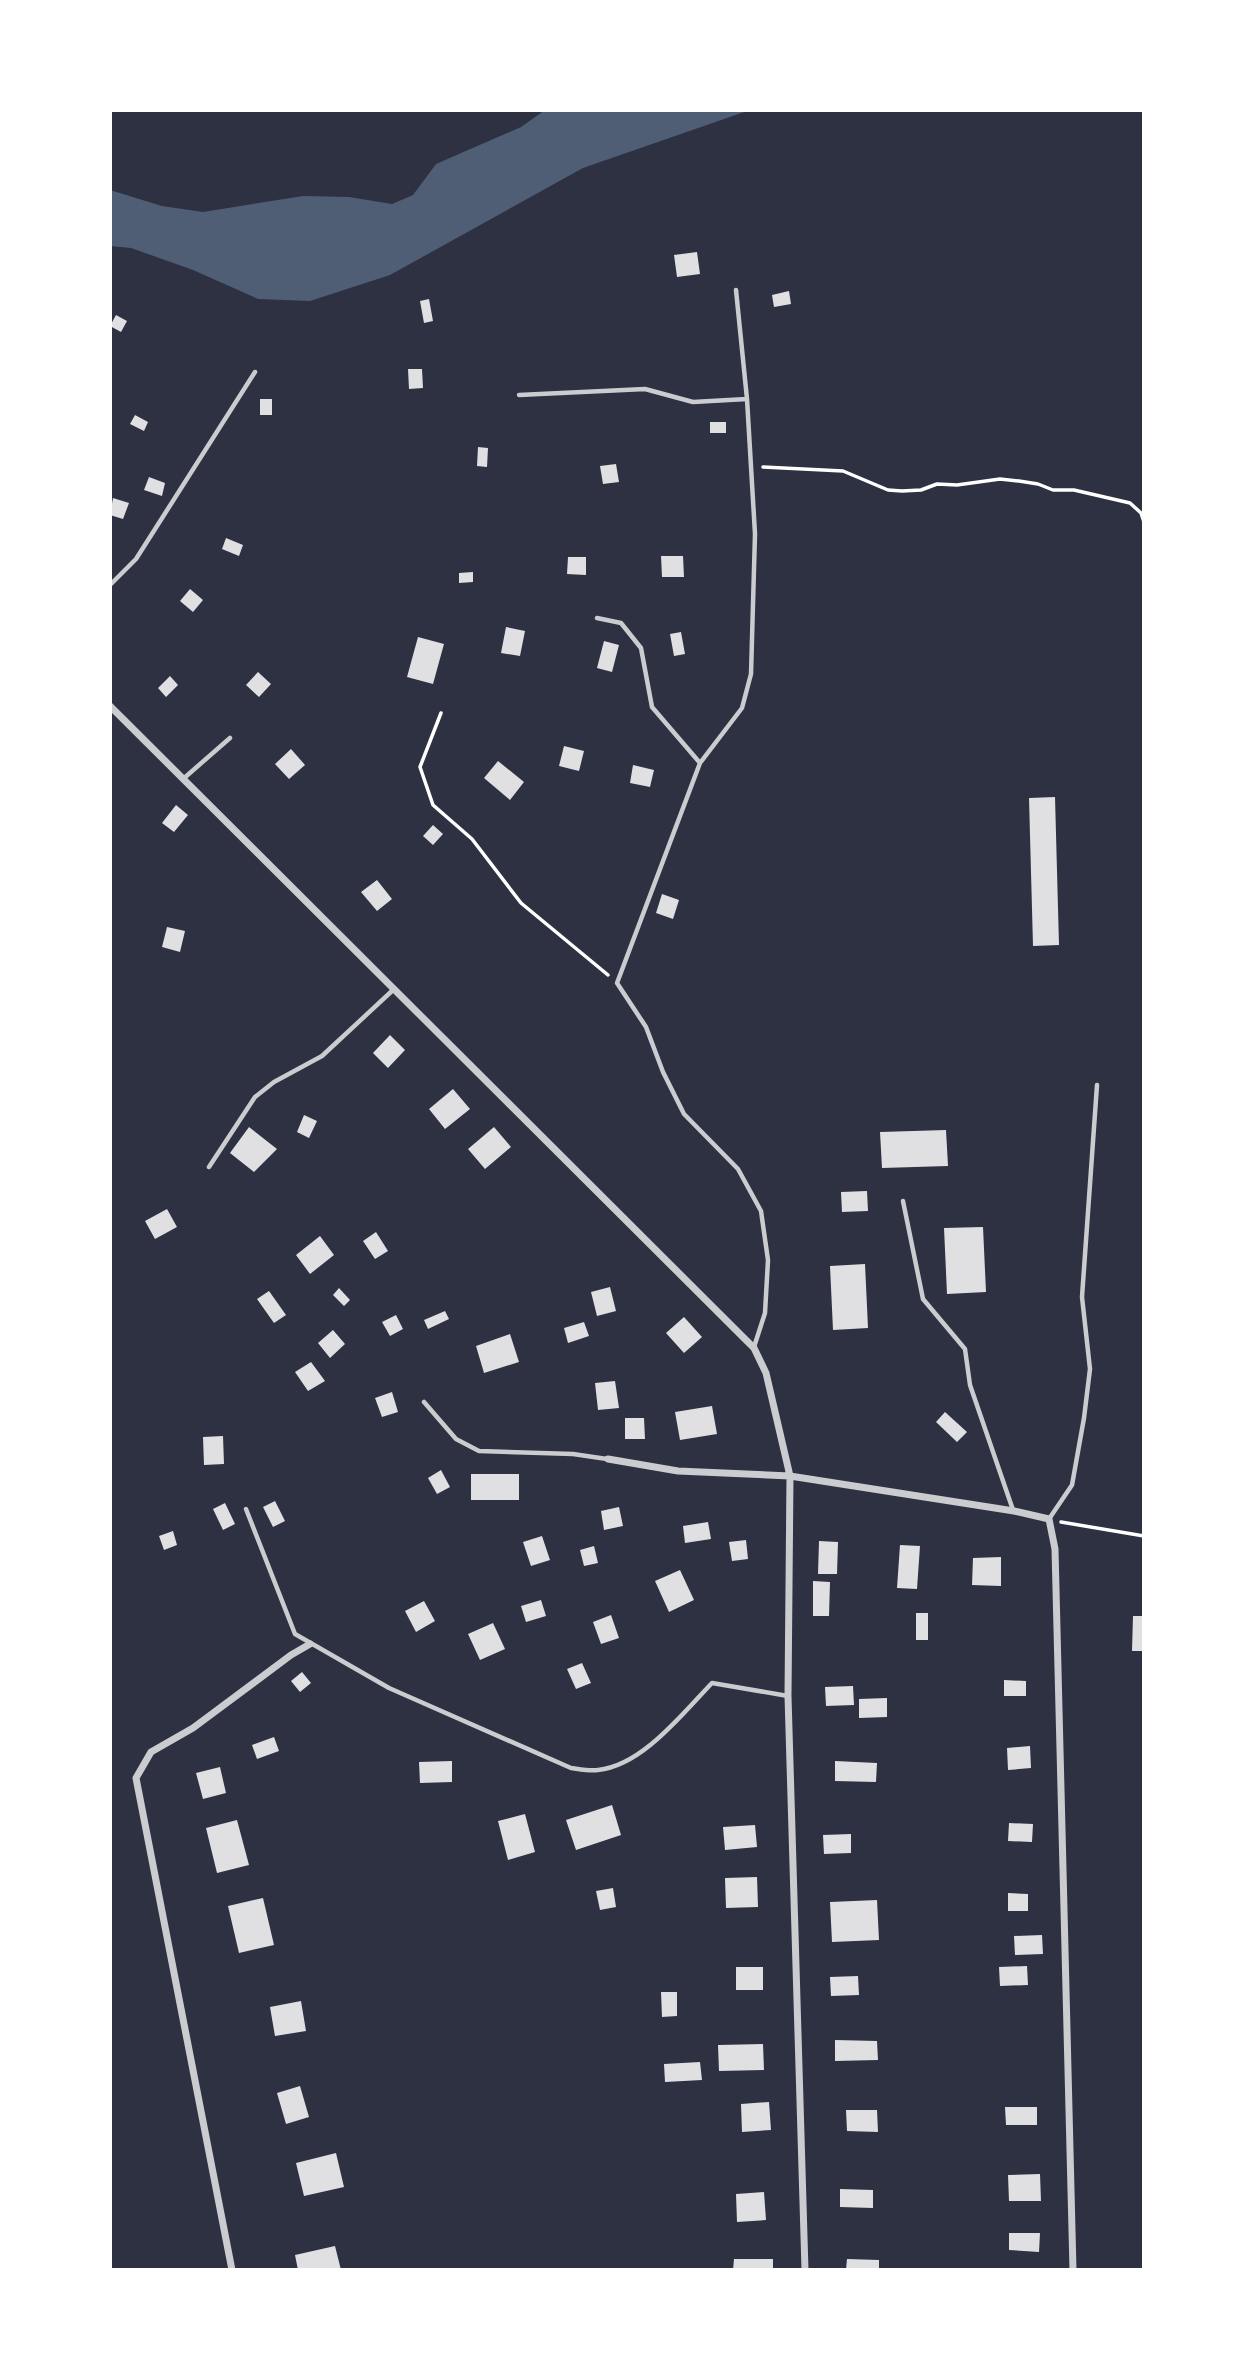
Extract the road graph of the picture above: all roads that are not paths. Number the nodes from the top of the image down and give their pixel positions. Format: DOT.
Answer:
graph roads {
  1 [pos="736,290"];
  2 [pos="255,372"];
  3 [pos="519,395"];
  4 [pos="747,399"];
  5 [pos="110,585"];
  6 [pos="597,618"];
  7 [pos="110,706"];
  8 [pos="230,737"];
  9 [pos="700,763"];
  10 [pos="183,779"];
  11 [pos="393,990"];
  12 [pos="1097,1086"];
  13 [pos="209,1167"];
  14 [pos="903,1201"];
  15 [pos="754,1348"];
  16 [pos="424,1402"];
  17 [pos="608,1459"];
  18 [pos="790,1476"];
  19 [pos="246,1509"];
  20 [pos="1014,1511"];
  21 [pos="1048,1519"];
  22 [pos="310,1644"];
  23 [pos="788,1696"];
  24 [pos="232,2270"];
  25 [pos="806,2270"];
  26 [pos="1073,2270"];
  1 -- 4 [label="lane"];
  2 -- 5 [label="lane"];
  3 -- 4 [label="lane"];
  4 -- 9 [label="lane"];
  6 -- 9 [label="lane"];
  7 -- 10 [label="street"];
  8 -- 10 [label="lane"];
  9 -- 15 [label="lane"];
  10 -- 11 [label="street"];
  11 -- 13 [label="lane"];
  11 -- 15 [label="street"];
  12 -- 21 [label="lane"];
  14 -- 20 [label="lane"];
  15 -- 18 [label="street"];
  16 -- 17 [label="lane"];
  17 -- 18 [label="street"];
  18 -- 20 [label="street"];
  18 -- 23 [label="street"];
  19 -- 22 [label="lane"];
  20 -- 21 [label="street"];
  21 -- 26 [label="street"];
  22 -- 23 [label="lane"];
  22 -- 24 [label="street"];
  23 -- 25 [label="street"];
}
